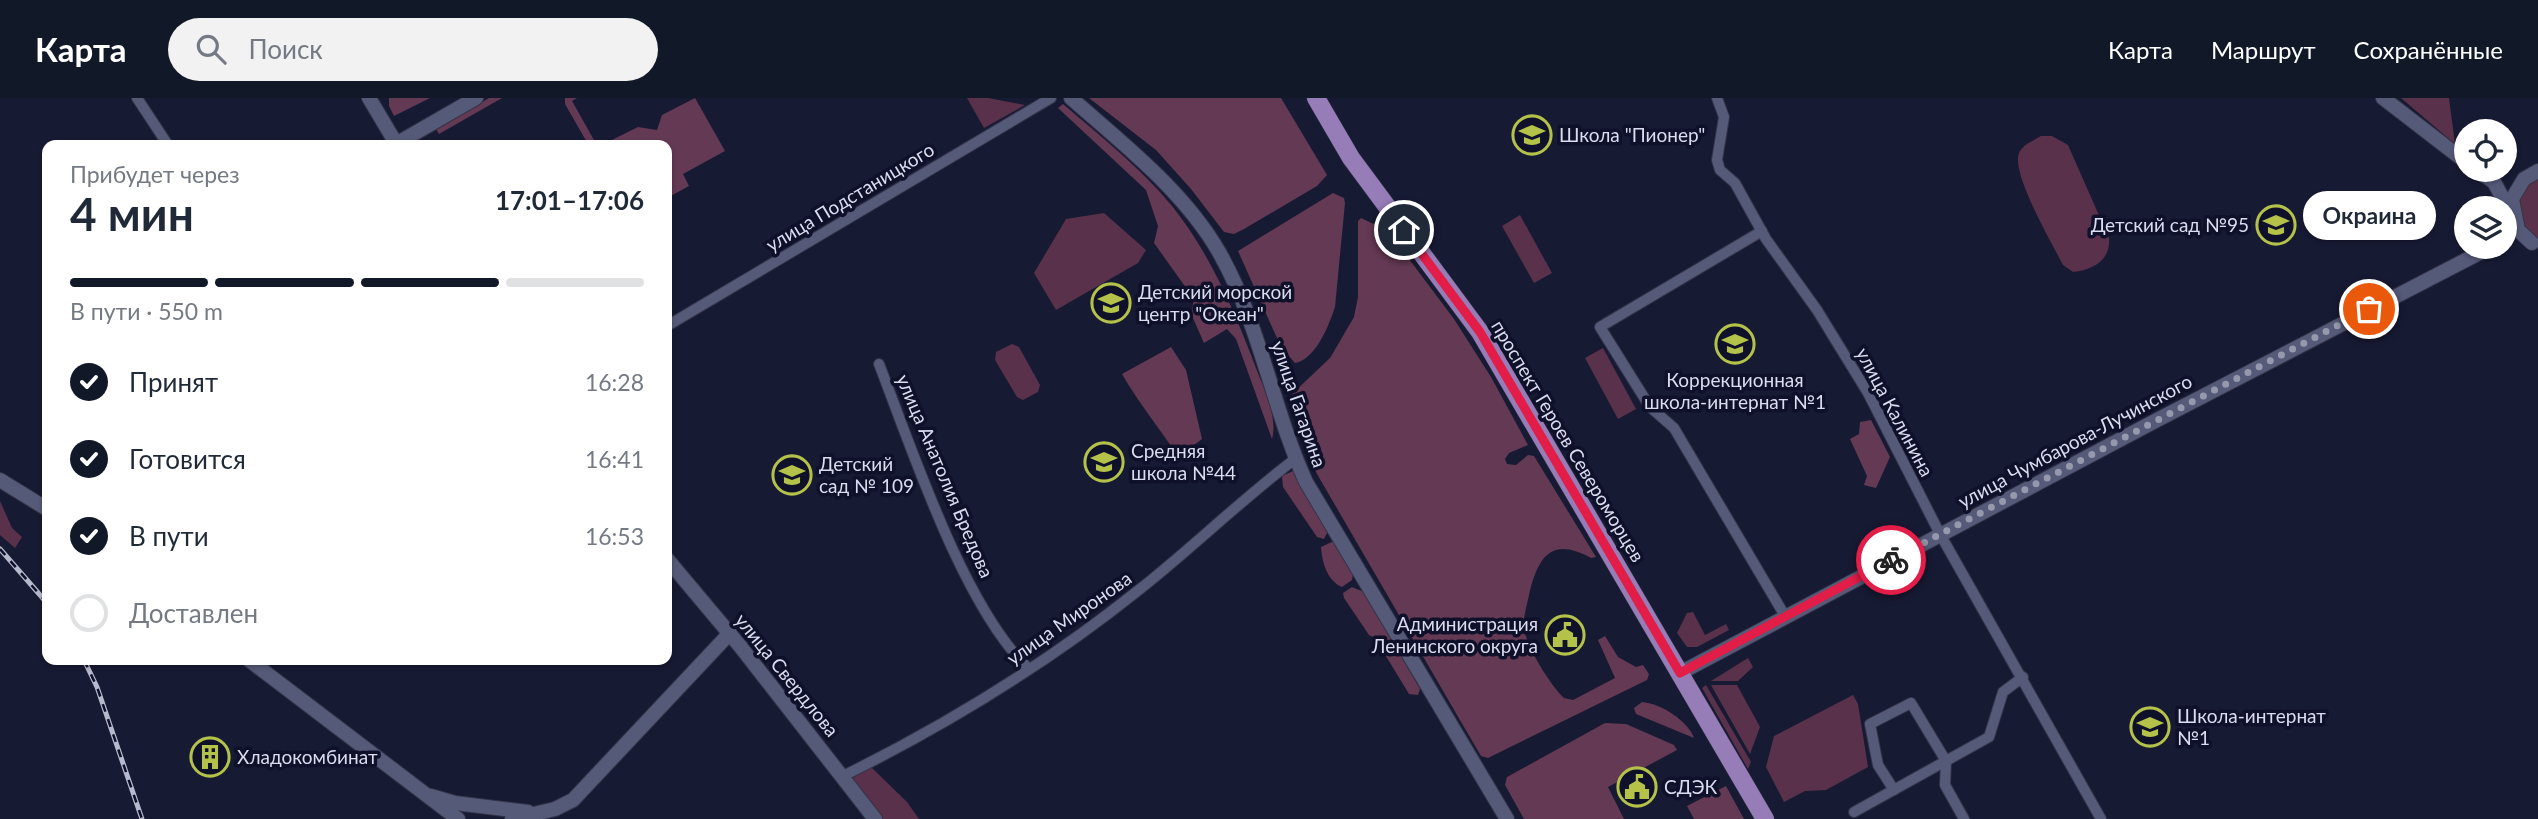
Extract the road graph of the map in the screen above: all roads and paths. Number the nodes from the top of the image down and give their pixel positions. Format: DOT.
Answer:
graph roads {
  1 [pos="137,98"];
  2 [pos="369,98"];
  3 [pos="476,98"];
  4 [pos="1051,98"];
  5 [pos="1071,98"];
  6 [pos="1316,98"];
  7 [pos="1717,98"];
  8 [pos="2383,98"];
  9 [pos="165,140"];
  10 [pos="394,140"];
  11 [pos="405,140"];
  12 [pos="2454,153"];
  13 [pos="2538,171"];
  14 [pos="2494,182"];
  15 [pos="2518,186"];
  16 [pos="2502,196"];
  17 [pos="2513,196"];
  18 [pos="2517,227"];
  19 [pos="1762,231"];
  20 [pos="2517,241"];
  21 [pos="2535,244"];
  22 [pos="2467,259"];
  23 [pos="672,323"];
  24 [pos="879,365"];
  25 [pos="1296,459"];
  26 [pos="0,480"];
  27 [pos="42,506"];
  28 [pos="1940,534"];
  29 [pos="672,565"];
  30 [pos="1785,616"];
  31 [pos="730,634"];
  32 [pos="256,665"];
  33 [pos="1029,669"];
  34 [pos="1680,673"];
  35 [pos="2023,677"];
  36 [pos="1946,761"];
  37 [pos="843,776"];
  38 [pos="1894,790"];
  39 [pos="422,793"];
  40 [pos="1854,812"];
  41 [pos="537,813"];
  42 [pos="458,819"];
  43 [pos="512,819"];
  44 [pos="875,819"];
  45 [pos="1507,819"];
  46 [pos="1765,819"];
  47 [pos="1964,819"];
  48 [pos="2101,819"];
  1 -- 9 [label="street"];
  2 -- 10 [label="street"];
  3 -- 11 [label="street"];
  4 -- 23 [label="street, улица Подстаницкого"];
  5 -- 25 [label="street, улица Гагарина"];
  6 -- 34 [label="main road, проспект Героев Североморцев"];
  7 -- 19 [label="street, улица Калинина"];
  8 -- 12 [label="street"];
  13 -- 15 [label="street"];
  14 -- 15 [label="street"];
  14 -- 16 [label="street"];
  15 -- 17 [label="street"];
  18 -- 21 [label="street"];
  19 -- 28 [label="street, улица Калинина"];
  19 -- 30 [label="street"];
  20 -- 21 [label="street"];
  22 -- 28 [label="street, улица Чумбарова-Лучинского"];
  24 -- 33 [label="street, улица Анатолия Бредова"];
  25 -- 33 [label="street, улица Миронова"];
  25 -- 45 [label="street, улица Гагарина"];
  26 -- 27 [label="street"];
  28 -- 30 [label="street, улица Чумбарова-Лучинского"];
  28 -- 35 [label="street, улица Калинина"];
  29 -- 31 [label="street, улица Свердлова"];
  30 -- 34 [label="street, улица Чумбарова-Лучинского"];
  31 -- 37 [label="street, улица Свердлова"];
  31 -- 41 [label="street"];
  32 -- 39 [label="street"];
  33 -- 37 [label="street, улица Миронова"];
  34 -- 46 [label="main road, проспект Героев Североморцев"];
  35 -- 36 [label="street"];
  35 -- 48 [label="street, улица Калинина"];
  36 -- 38 [label="street"];
  36 -- 38 [label="street"];
  36 -- 47 [label="street"];
  37 -- 44 [label="street, улица Свердлова"];
  38 -- 40 [label="street"];
  39 -- 41 [label="street"];
  39 -- 42 [label="street"];
  41 -- 43 [label="street"];
}
